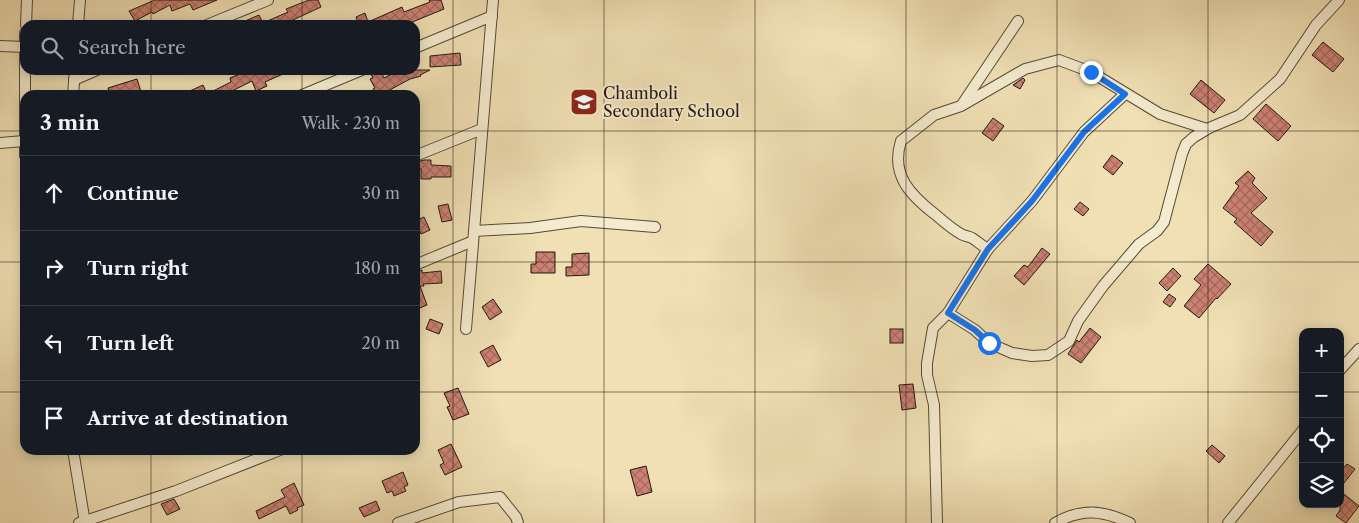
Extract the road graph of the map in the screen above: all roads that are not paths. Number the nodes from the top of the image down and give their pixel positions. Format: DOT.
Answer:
graph roads {
  1 [pos="27,0"];
  2 [pos="80,0"];
  3 [pos="268,0"];
  4 [pos="493,0"];
  5 [pos="1339,0"];
  6 [pos="492,16"];
  7 [pos="26,20"];
  8 [pos="78,20"];
  9 [pos="219,20"];
  10 [pos="1018,21"];
  11 [pos="0,46"];
  12 [pos="420,46"];
  13 [pos="20,47"];
  14 [pos="25,75"];
  15 [pos="74,75"];
  16 [pos="350,75"];
  17 [pos="25,90"];
  18 [pos="73,90"];
  19 [pos="314,90"];
  20 [pos="1125,94"];
  21 [pos="961,106"];
  22 [pos="482,129"];
  23 [pos="1207,129"];
  24 [pos="20,141"];
  25 [pos="0,143"];
  26 [pos="420,154"];
  27 [pos="655,227"];
  28 [pos="473,236"];
  29 [pos="988,249"];
  30 [pos="420,262"];
  31 [pos="948,313"];
  32 [pos="466,329"];
  33 [pos="1359,349"];
  34 [pos="1344,366"];
  35 [pos="1299,435"];
  36 [pos="74,455"];
  37 [pos="267,455"];
  38 [pos="83,523"];
  39 [pos="398,523"];
  40 [pos="518,523"];
  41 [pos="937,523"];
  42 [pos="1054,523"];
  43 [pos="1130,523"];
  44 [pos="1228,523"];
  1 -- 7 [label="street"];
  2 -- 8 [label="street"];
  3 -- 9 [label="street"];
  4 -- 6 [label="street"];
  5 -- 23 [label="street"];
  6 -- 12 [label="street"];
  6 -- 22 [label="street"];
  10 -- 21 [label="street"];
  11 -- 13 [label="street"];
  14 -- 17 [label="street"];
  15 -- 18 [label="street"];
  16 -- 19 [label="street"];
  20 -- 21 [label="street"];
  20 -- 23 [label="street"];
  20 -- 29 [label="street"];
  21 -- 29 [label="street"];
  22 -- 26 [label="street"];
  22 -- 28 [label="street"];
  23 -- 31 [label="street"];
  24 -- 25 [label="street"];
  27 -- 28 [label="street"];
  28 -- 30 [label="street"];
  28 -- 32 [label="street"];
  29 -- 31 [label="street"];
  31 -- 41 [label="street"];
  33 -- 34 [label="street"];
  35 -- 44 [label="street"];
  36 -- 38 [label="street"];
  37 -- 38 [label="street"];
  39 -- 40 [label="street"];
  42 -- 43 [label="street"];
}
